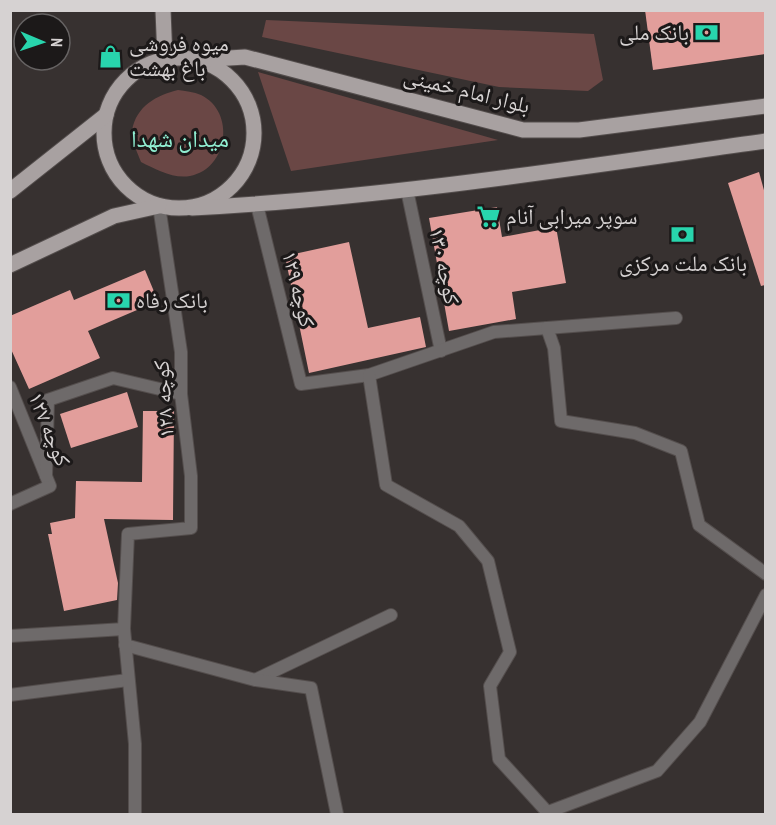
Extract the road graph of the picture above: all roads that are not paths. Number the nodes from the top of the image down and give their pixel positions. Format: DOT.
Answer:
graph roads {
  1 [pos="163,10"];
  2 [pos="165,59"];
  3 [pos="197,60"];
  4 [pos="765,106"];
  5 [pos="106,115"];
  6 [pos="765,142"];
  7 [pos="407,189"];
  8 [pos="10,191"];
  9 [pos="256,205"];
  10 [pos="159,206"];
  11 [pos="192,208"];
  12 [pos="10,265"];
  13 [pos="676,318"];
  14 [pos="547,328"];
  15 [pos="441,351"];
  16 [pos="369,375"];
  17 [pos="10,387"];
  18 [pos="181,394"];
  19 [pos="48,481"];
  20 [pos="10,504"];
  21 [pos="765,574"];
  22 [pos="765,595"];
  23 [pos="391,615"];
  24 [pos="124,629"];
  25 [pos="10,636"];
  26 [pos="125,645"];
  27 [pos="128,680"];
  28 [pos="255,680"];
  29 [pos="10,695"];
  30 [pos="549,813"];
  31 [pos="135,814"];
  32 [pos="337,814"];
  1 -- 2 [label="main road"];
  2 -- 3 [label="main road"];
  2 -- 5 [label="main road"];
  3 -- 4 [label="main road, بلوار امام خمینی"];
  3 -- 11 [label="main road"];
  5 -- 8 [label="main road"];
  5 -- 10 [label="main road"];
  6 -- 7 [label="main road"];
  7 -- 9 [label="main road"];
  7 -- 15 [label="street, کوچه ۱۳۰"];
  9 -- 11 [label="main road"];
  9 -- 16 [label="street, کوچه ۱۲۹"];
  10 -- 11 [label="main road"];
  10 -- 12 [label="main road"];
  10 -- 18 [label="street, کوچه ۱۲۸"];
  13 -- 14 [label="street"];
  14 -- 15 [label="street"];
  14 -- 21 [label="street"];
  15 -- 16 [label="street"];
  16 -- 30 [label="street"];
  17 -- 19 [label="street, کوچه ۱۲۷"];
  18 -- 19 [label="street"];
  18 -- 24 [label="street, کوچه ۱۲۸"];
  19 -- 20 [label="street"];
  22 -- 30 [label="street"];
  23 -- 28 [label="street"];
  24 -- 25 [label="street"];
  24 -- 26 [label="street"];
  26 -- 27 [label="street"];
  26 -- 28 [label="street"];
  27 -- 29 [label="street"];
  27 -- 31 [label="street"];
  28 -- 32 [label="street"];
}
